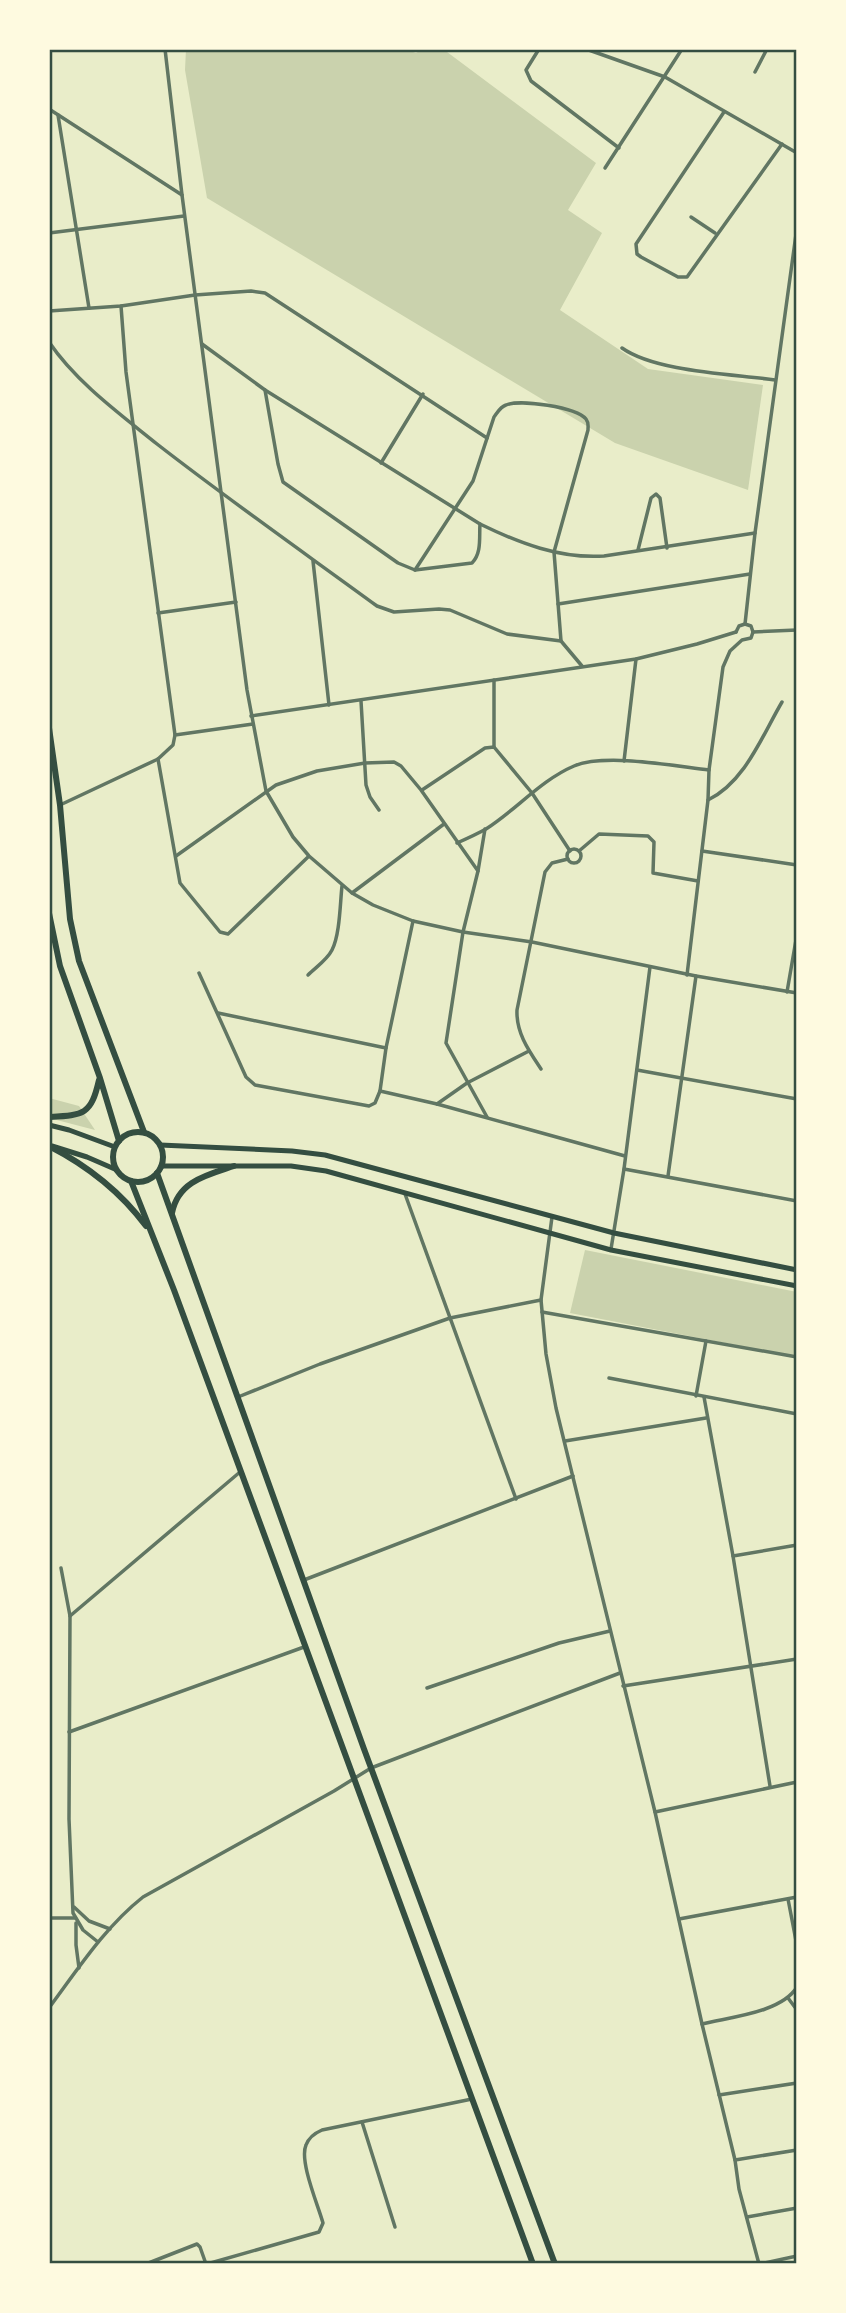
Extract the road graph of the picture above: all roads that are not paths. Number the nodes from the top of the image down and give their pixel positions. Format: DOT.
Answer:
graph roads {
  1 [pos="165,49"];
  2 [pos="539,49"];
  3 [pos="586,49"];
  4 [pos="682,49"];
  5 [pos="767,49"];
  6 [pos="755,72"];
  7 [pos="665,77"];
  8 [pos="49,109"];
  9 [pos="724,112"];
  10 [pos="58,115"];
  11 [pos="782,144"];
  12 [pos="619,148"];
  13 [pos="797,153"];
  14 [pos="606,168"];
  15 [pos="182,195"];
  16 [pos="184,216"];
  17 [pos="691,217"];
  18 [pos="797,227"];
  19 [pos="76,230"];
  20 [pos="49,233"];
  21 [pos="716,234"];
  22 [pos="195,295"];
  23 [pos="121,306"];
  24 [pos="89,308"];
  25 [pos="49,311"];
  26 [pos="49,342"];
  27 [pos="202,344"];
  28 [pos="622,348"];
  29 [pos="775,380"];
  30 [pos="265,390"];
  31 [pos="423,394"];
  32 [pos="133,425"];
  33 [pos="487,438"];
  34 [pos="381,463"];
  35 [pos="221,494"];
  36 [pos="456,510"];
  37 [pos="480,524"];
  38 [pos="755,533"];
  39 [pos="667,548"];
  40 [pos="638,551"];
  41 [pos="554,552"];
  42 [pos="313,559"];
  43 [pos="415,570"];
  44 [pos="750,574"];
  45 [pos="236,602"];
  46 [pos="558,604"];
  47 [pos="158,613"];
  48 [pos="745,624"];
  49 [pos="797,631"];
  50 [pos="736,632"];
  51 [pos="753,632"];
  52 [pos="742,640"];
  53 [pos="561,641"];
  54 [pos="636,659"];
  55 [pos="582,666"];
  56 [pos="494,680"];
  57 [pos="361,701"];
  58 [pos="782,702"];
  59 [pos="329,705"];
  60 [pos="251,716"];
  61 [pos="253,724"];
  62 [pos="49,728"];
  63 [pos="175,735"];
  64 [pos="494,747"];
  65 [pos="158,759"];
  66 [pos="624,761"];
  67 [pos="365,763"];
  68 [pos="709,770"];
  69 [pos="421,790"];
  70 [pos="267,791"];
  71 [pos="531,793"];
  72 [pos="708,800"];
  73 [pos="60,804"];
  74 [pos="379,810"];
  75 [pos="443,824"];
  76 [pos="485,829"];
  77 [pos="457,843"];
  78 [pos="570,851"];
  79 [pos="579,851"];
  80 [pos="701,851"];
  81 [pos="176,856"];
  82 [pos="309,856"];
  83 [pos="568,859"];
  84 [pos="797,865"];
  85 [pos="478,871"];
  86 [pos="698,881"];
  87 [pos="342,886"];
  88 [pos="352,893"];
  89 [pos="49,913"];
  90 [pos="413,921"];
  91 [pos="463,932"];
  92 [pos="797,934"];
  93 [pos="532,942"];
  94 [pos="650,967"];
  95 [pos="199,973"];
  96 [pos="308,975"];
  97 [pos="687,975"];
  98 [pos="696,976"];
  99 [pos="787,992"];
  100 [pos="797,993"];
  101 [pos="218,1013"];
  102 [pos="386,1048"];
  103 [pos="530,1051"];
  104 [pos="541,1069"];
  105 [pos="637,1070"];
  106 [pos="100,1078"];
  107 [pos="681,1078"];
  108 [pos="467,1083"];
  109 [pos="380,1091"];
  110 [pos="797,1099"];
  111 [pos="437,1104"];
  112 [pos="49,1117"];
  113 [pos="487,1117"];
  114 [pos="49,1125"];
  115 [pos="144,1132"];
  116 [pos="117,1144"];
  117 [pos="160,1145"];
  118 [pos="49,1146"];
  119 [pos="625,1156"];
  120 [pos="234,1166"];
  121 [pos="159,1169"];
  122 [pos="624,1169"];
  123 [pos="117,1170"];
  124 [pos="668,1176"];
  125 [pos="131,1181"];
  126 [pos="405,1194"];
  127 [pos="797,1201"];
  128 [pos="172,1215"];
  129 [pos="552,1217"];
  130 [pos="614,1233"];
  131 [pos="152,1234"];
  132 [pos="549,1234"];
  133 [pos="611,1250"];
  134 [pos="797,1269"];
  135 [pos="797,1286"];
  136 [pos="541,1300"];
  137 [pos="542,1312"];
  138 [pos="450,1318"];
  139 [pos="706,1340"];
  140 [pos="797,1357"];
  141 [pos="609,1378"];
  142 [pos="696,1396"];
  143 [pos="704,1397"];
  144 [pos="237,1398"];
  145 [pos="797,1414"];
  146 [pos="706,1418"];
  147 [pos="565,1441"];
  148 [pos="240,1472"];
  149 [pos="573,1476"];
  150 [pos="516,1499"];
  151 [pos="797,1545"];
  152 [pos="733,1556"];
  153 [pos="61,1568"];
  154 [pos="303,1580"];
  155 [pos="70,1616"];
  156 [pos="610,1631"];
  157 [pos="304,1647"];
  158 [pos="797,1659"];
  159 [pos="750,1667"];
  160 [pos="620,1673"];
  161 [pos="623,1686"];
  162 [pos="428,1688"];
  163 [pos="68,1732"];
  164 [pos="371,1768"];
  165 [pos="354,1779"];
  166 [pos="797,1782"];
  167 [pos="770,1786"];
  168 [pos="655,1812"];
  169 [pos="797,1897"];
  170 [pos="788,1899"];
  171 [pos="72,1905"];
  172 [pos="49,1918"];
  173 [pos="679,1919"];
  174 [pos="76,1920"];
  175 [pos="110,1929"];
  176 [pos="98,1942"];
  177 [pos="797,1946"];
  178 [pos="79,1968"];
  179 [pos="797,1987"];
  180 [pos="788,1998"];
  181 [pos="49,2008"];
  182 [pos="797,2010"];
  183 [pos="702,2024"];
  184 [pos="797,2083"];
  185 [pos="719,2095"];
  186 [pos="472,2099"];
  187 [pos="362,2122"];
  188 [pos="797,2150"];
  189 [pos="735,2160"];
  190 [pos="797,2208"];
  191 [pos="747,2217"];
  192 [pos="394,2227"];
  193 [pos="797,2256"];
  194 [pos="153,2262"];
  195 [pos="146,2264"];
  196 [pos="207,2264"];
  197 [pos="533,2264"];
  198 [pos="555,2264"];
  199 [pos="759,2264"];
  1 -- 15 [label="street"];
  2 -- 12 [label="street"];
  3 -- 7 [label="street"];
  4 -- 7 [label="street"];
  5 -- 6 [label="street"];
  7 -- 9 [label="street"];
  7 -- 12 [label="street"];
  8 -- 10 [label="street"];
  9 -- 11 [label="street"];
  9 -- 21 [label="street"];
  10 -- 15 [label="street"];
  10 -- 19 [label="street"];
  11 -- 13 [label="street"];
  11 -- 21 [label="street"];
  12 -- 14 [label="street"];
  15 -- 16 [label="street"];
  16 -- 19 [label="street"];
  16 -- 22 [label="street"];
  17 -- 21 [label="street"];
  18 -- 29 [label="street"];
  19 -- 20 [label="street"];
  19 -- 24 [label="street"];
  22 -- 23 [label="street"];
  22 -- 27 [label="street"];
  22 -- 31 [label="street"];
  23 -- 24 [label="street"];
  23 -- 32 [label="street"];
  24 -- 25 [label="street"];
  26 -- 32 [label="street"];
  27 -- 30 [label="street"];
  27 -- 35 [label="street"];
  28 -- 29 [label="street"];
  29 -- 38 [label="street"];
  30 -- 34 [label="street"];
  30 -- 43 [label="street"];
  31 -- 33 [label="street"];
  31 -- 34 [label="street"];
  32 -- 35 [label="street"];
  32 -- 47 [label="street"];
  33 -- 36 [label="street"];
  33 -- 41 [label="street"];
  34 -- 36 [label="street"];
  35 -- 42 [label="street"];
  35 -- 45 [label="street"];
  36 -- 37 [label="street"];
  36 -- 43 [label="street"];
  37 -- 41 [label="street"];
  37 -- 43 [label="street"];
  38 -- 39 [label="street"];
  38 -- 44 [label="street"];
  39 -- 40 [label="street"];
  39 -- 40 [label="street"];
  40 -- 41 [label="street"];
  41 -- 46 [label="street"];
  42 -- 53 [label="street"];
  42 -- 59 [label="street"];
  44 -- 46 [label="street"];
  44 -- 48 [label="street"];
  45 -- 47 [label="street"];
  45 -- 60 [label="street"];
  46 -- 53 [label="street"];
  47 -- 63 [label="street"];
  48 -- 50 [label="street"];
  48 -- 51 [label="street"];
  49 -- 51 [label="street"];
  50 -- 52 [label="street"];
  50 -- 54 [label="street"];
  51 -- 52 [label="street"];
  52 -- 68 [label="street"];
  53 -- 55 [label="street"];
  54 -- 55 [label="street"];
  54 -- 66 [label="street"];
  55 -- 56 [label="street"];
  56 -- 57 [label="street"];
  56 -- 64 [label="street"];
  57 -- 59 [label="street"];
  57 -- 67 [label="street"];
  58 -- 72 [label="street"];
  59 -- 60 [label="street"];
  60 -- 61 [label="street"];
  61 -- 63 [label="street"];
  61 -- 70 [label="street"];
  62 -- 73 [label="main road"];
  63 -- 65 [label="street"];
  64 -- 69 [label="street"];
  64 -- 71 [label="street"];
  65 -- 73 [label="street"];
  65 -- 81 [label="street"];
  66 -- 68 [label="street"];
  66 -- 71 [label="street"];
  67 -- 69 [label="street"];
  67 -- 70 [label="street"];
  67 -- 74 [label="street"];
  68 -- 72 [label="street"];
  69 -- 75 [label="street"];
  70 -- 81 [label="street"];
  70 -- 82 [label="street"];
  71 -- 76 [label="street"];
  71 -- 78 [label="street"];
  72 -- 80 [label="street"];
  73 -- 115 [label="main road"];
  75 -- 77 [label="street"];
  75 -- 88 [label="street"];
  76 -- 77 [label="street"];
  76 -- 85 [label="street"];
  77 -- 85 [label="street"];
  78 -- 79 [label="street"];
  78 -- 83 [label="street"];
  79 -- 83 [label="street"];
  79 -- 86 [label="street"];
  80 -- 84 [label="street"];
  80 -- 86 [label="street"];
  81 -- 82 [label="street"];
  82 -- 87 [label="street"];
  83 -- 93 [label="street"];
  85 -- 91 [label="street"];
  86 -- 97 [label="street"];
  87 -- 88 [label="street"];
  87 -- 96 [label="street"];
  88 -- 90 [label="street"];
  89 -- 106 [label="main road"];
  90 -- 91 [label="street"];
  90 -- 102 [label="street"];
  91 -- 93 [label="street"];
  91 -- 108 [label="street"];
  92 -- 99 [label="street"];
  93 -- 94 [label="street"];
  93 -- 103 [label="street"];
  94 -- 97 [label="street"];
  94 -- 105 [label="street"];
  95 -- 101 [label="street"];
  97 -- 98 [label="street"];
  98 -- 99 [label="street"];
  98 -- 107 [label="street"];
  99 -- 100 [label="street"];
  101 -- 102 [label="street"];
  101 -- 109 [label="street"];
  102 -- 109 [label="street"];
  103 -- 104 [label="street"];
  103 -- 108 [label="street"];
  105 -- 107 [label="street"];
  105 -- 119 [label="street"];
  106 -- 112 [label="main road"];
  106 -- 116 [label="main road"];
  107 -- 110 [label="street"];
  107 -- 124 [label="street"];
  108 -- 111 [label="street"];
  108 -- 113 [label="street"];
  109 -- 111 [label="street"];
  111 -- 113 [label="street"];
  113 -- 119 [label="street"];
  114 -- 116 [label="main road"];
  115 -- 116 [label="main road"];
  115 -- 117 [label="main road"];
  116 -- 123 [label="main road"];
  117 -- 121 [label="main road"];
  117 -- 129 [label="main road"];
  118 -- 123 [label="main road"];
  118 -- 131 [label="main road"];
  119 -- 122 [label="street"];
  120 -- 121 [label="main road"];
  120 -- 126 [label="main road"];
  120 -- 128 [label="main road"];
  121 -- 125 [label="main road"];
  121 -- 128 [label="main road"];
  122 -- 124 [label="street"];
  122 -- 130 [label="street"];
  123 -- 125 [label="main road"];
  124 -- 127 [label="street"];
  125 -- 131 [label="main road"];
  126 -- 132 [label="main road"];
  126 -- 138 [label="street"];
  128 -- 144 [label="main road"];
  129 -- 130 [label="main road"];
  129 -- 132 [label="street"];
  130 -- 133 [label="street"];
  130 -- 134 [label="main road"];
  131 -- 148 [label="main road"];
  132 -- 133 [label="main road"];
  132 -- 136 [label="street"];
  133 -- 135 [label="main road"];
  136 -- 137 [label="street"];
  136 -- 138 [label="street"];
  137 -- 139 [label="street"];
  137 -- 147 [label="street"];
  138 -- 144 [label="street"];
  138 -- 150 [label="street"];
  139 -- 140 [label="street"];
  139 -- 142 [label="street"];
  141 -- 142 [label="street"];
  142 -- 143 [label="street"];
  143 -- 145 [label="street"];
  143 -- 146 [label="street"];
  144 -- 154 [label="main road"];
  146 -- 147 [label="street"];
  146 -- 152 [label="street"];
  147 -- 149 [label="street"];
  148 -- 155 [label="street"];
  148 -- 157 [label="main road"];
  149 -- 150 [label="street"];
  149 -- 156 [label="street"];
  150 -- 154 [label="street"];
  151 -- 152 [label="street"];
  152 -- 159 [label="street"];
  153 -- 155 [label="street"];
  154 -- 164 [label="main road"];
  155 -- 163 [label="street"];
  156 -- 160 [label="street"];
  156 -- 162 [label="street"];
  157 -- 163 [label="street"];
  157 -- 165 [label="main road"];
  158 -- 159 [label="street"];
  159 -- 161 [label="street"];
  159 -- 167 [label="street"];
  160 -- 161 [label="street"];
  160 -- 164 [label="street"];
  161 -- 168 [label="street"];
  163 -- 171 [label="street"];
  164 -- 165 [label="street"];
  164 -- 198 [label="main road"];
  165 -- 175 [label="street"];
  165 -- 186 [label="main road"];
  166 -- 167 [label="street"];
  167 -- 168 [label="street"];
  168 -- 173 [label="street"];
  169 -- 170 [label="street"];
  170 -- 173 [label="street"];
  170 -- 177 [label="street"];
  171 -- 174 [label="street"];
  171 -- 175 [label="street"];
  172 -- 174 [label="street"];
  173 -- 183 [label="street"];
  174 -- 176 [label="street"];
  174 -- 178 [label="street"];
  175 -- 176 [label="street"];
  176 -- 178 [label="street"];
  178 -- 181 [label="street"];
  179 -- 180 [label="street"];
  180 -- 182 [label="street"];
  180 -- 183 [label="street"];
  183 -- 185 [label="street"];
  184 -- 185 [label="street"];
  185 -- 189 [label="street"];
  186 -- 187 [label="street"];
  186 -- 197 [label="main road"];
  187 -- 192 [label="street"];
  187 -- 196 [label="street"];
  188 -- 189 [label="street"];
  189 -- 191 [label="street"];
  190 -- 191 [label="street"];
  191 -- 199 [label="street"];
  193 -- 199 [label="street"];
  194 -- 195 [label="street"];
  194 -- 196 [label="street"];
}
